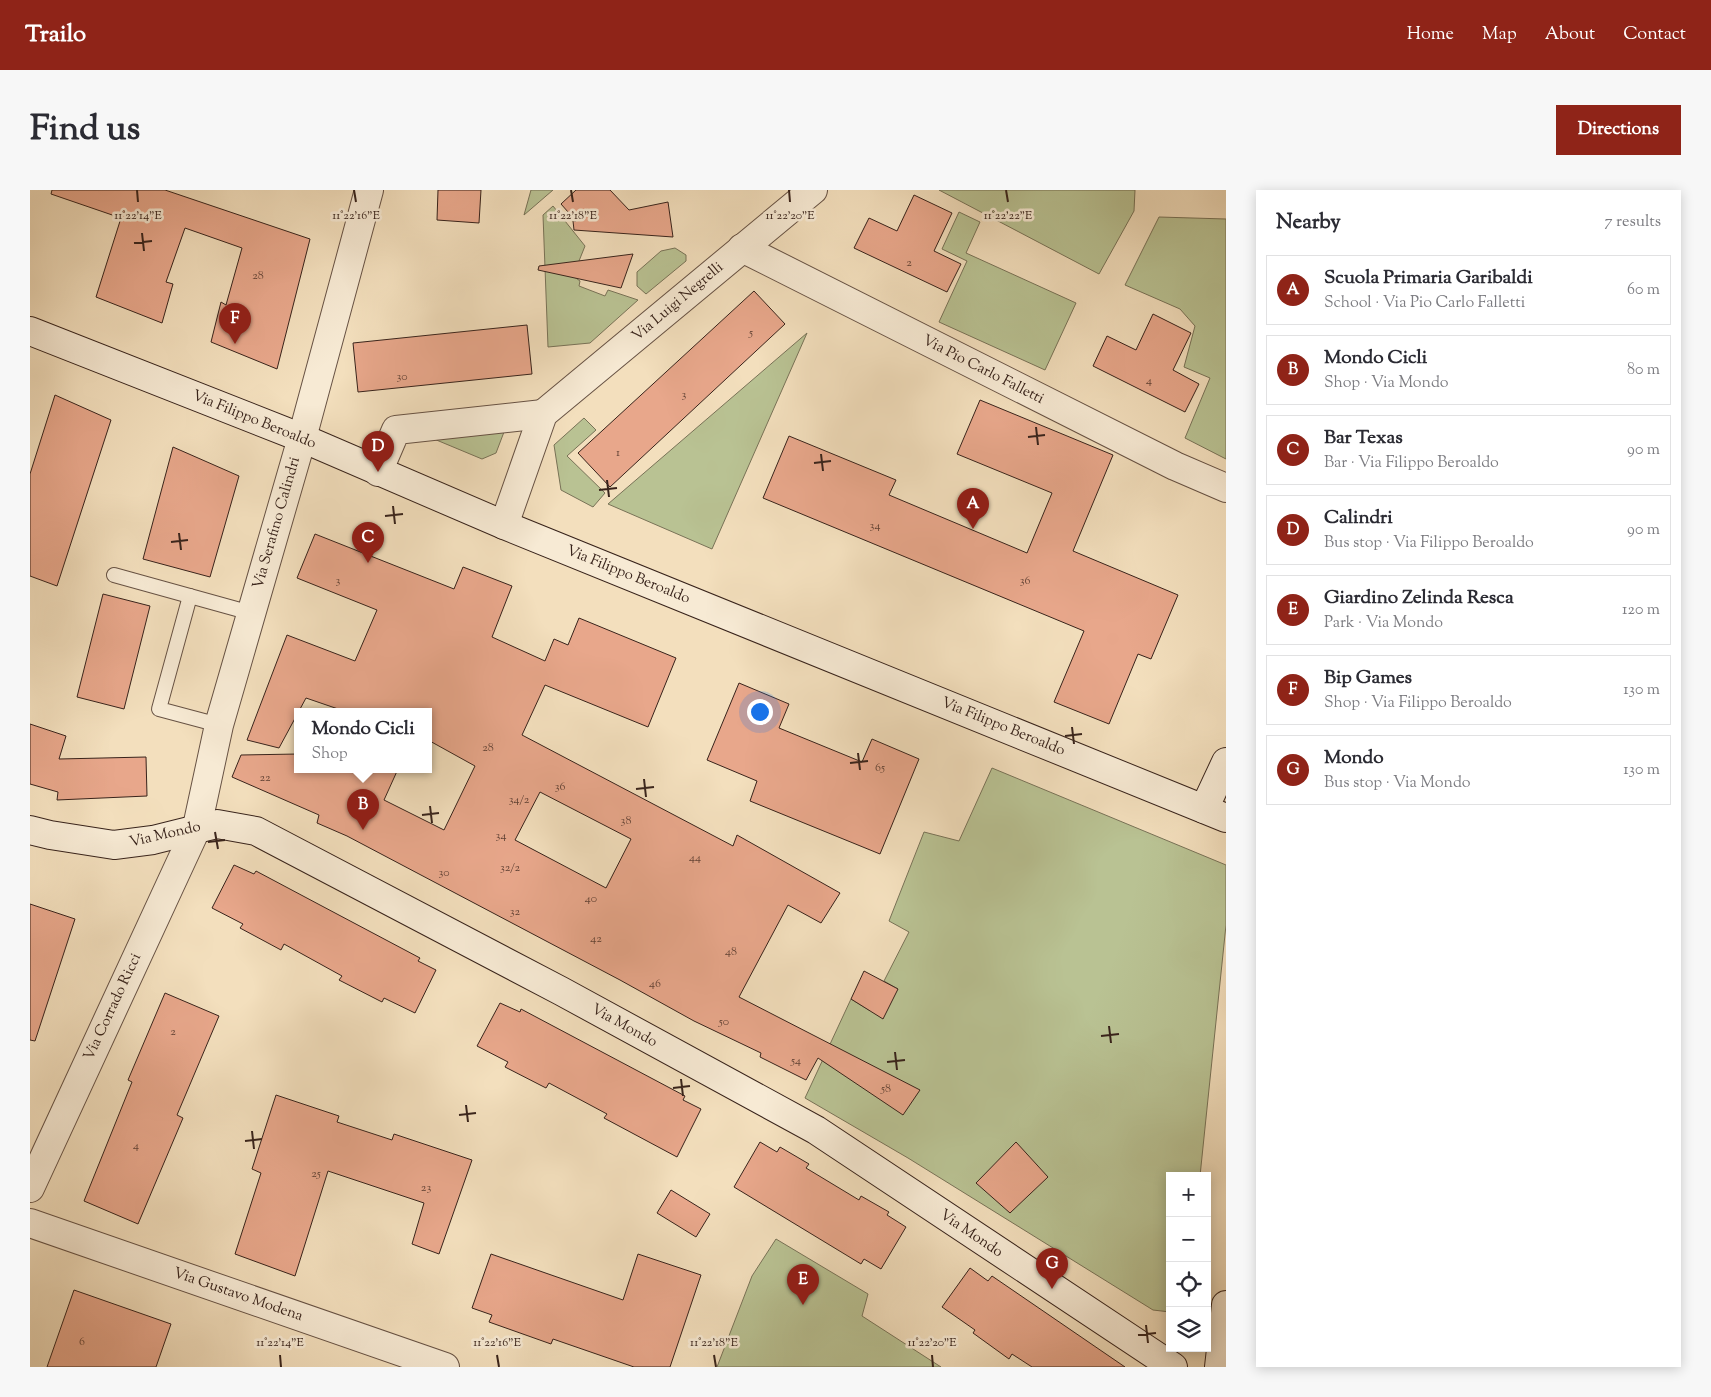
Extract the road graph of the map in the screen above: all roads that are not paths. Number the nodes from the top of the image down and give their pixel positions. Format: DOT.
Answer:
graph roads {
  1 [pos="369,190"];
  2 [pos="813,190"];
  3 [pos="742,248"];
  4 [pos="30,331"];
  5 [pos="543,414"];
  6 [pos="302,438"];
  7 [pos="378,472"];
  8 [pos="1226,488"];
  9 [pos="504,525"];
  10 [pos="114,575"];
  11 [pos="190,596"];
  12 [pos="250,613"];
  13 [pos="218,726"];
  14 [pos="1226,762"];
  15 [pos="1215,814"];
  16 [pos="197,827"];
  17 [pos="30,830"];
  18 [pos="30,1188"];
  19 [pos="30,1223"];
  20 [pos="1226,1306"];
  21 [pos="445,1367"];
  22 [pos="1174,1367"];
  23 [pos="1219,1367"];
  1 -- 6 [label="street, Via Serafino Calindri"];
  2 -- 3 [label="street, Via Luigi Negrelli"];
  3 -- 5 [label="street, Via Luigi Negrelli"];
  3 -- 8 [label="street, Via Pio Carlo Falletti"];
  4 -- 6 [label="street, Via Filippo Beroaldo"];
  5 -- 7 [label="street"];
  5 -- 9 [label="street"];
  6 -- 7 [label="street, Via Filippo Beroaldo"];
  6 -- 12 [label="street, Via Serafino Calindri"];
  7 -- 9 [label="street, Via Filippo Beroaldo"];
  9 -- 15 [label="street, Via Filippo Beroaldo"];
  10 -- 11 [label="lane"];
  11 -- 12 [label="lane"];
  11 -- 13 [label="lane"];
  12 -- 13 [label="street, Via Serafino Calindri"];
  13 -- 16 [label="street, Via Serafino Calindri"];
  14 -- 15 [label="street"];
  16 -- 17 [label="street, Via Mondo"];
  16 -- 18 [label="street, Via Corrado Ricci"];
  16 -- 22 [label="street, Via Mondo"];
  19 -- 21 [label="street, Via Gustavo Modena"];
  20 -- 23 [label="street"];
}
